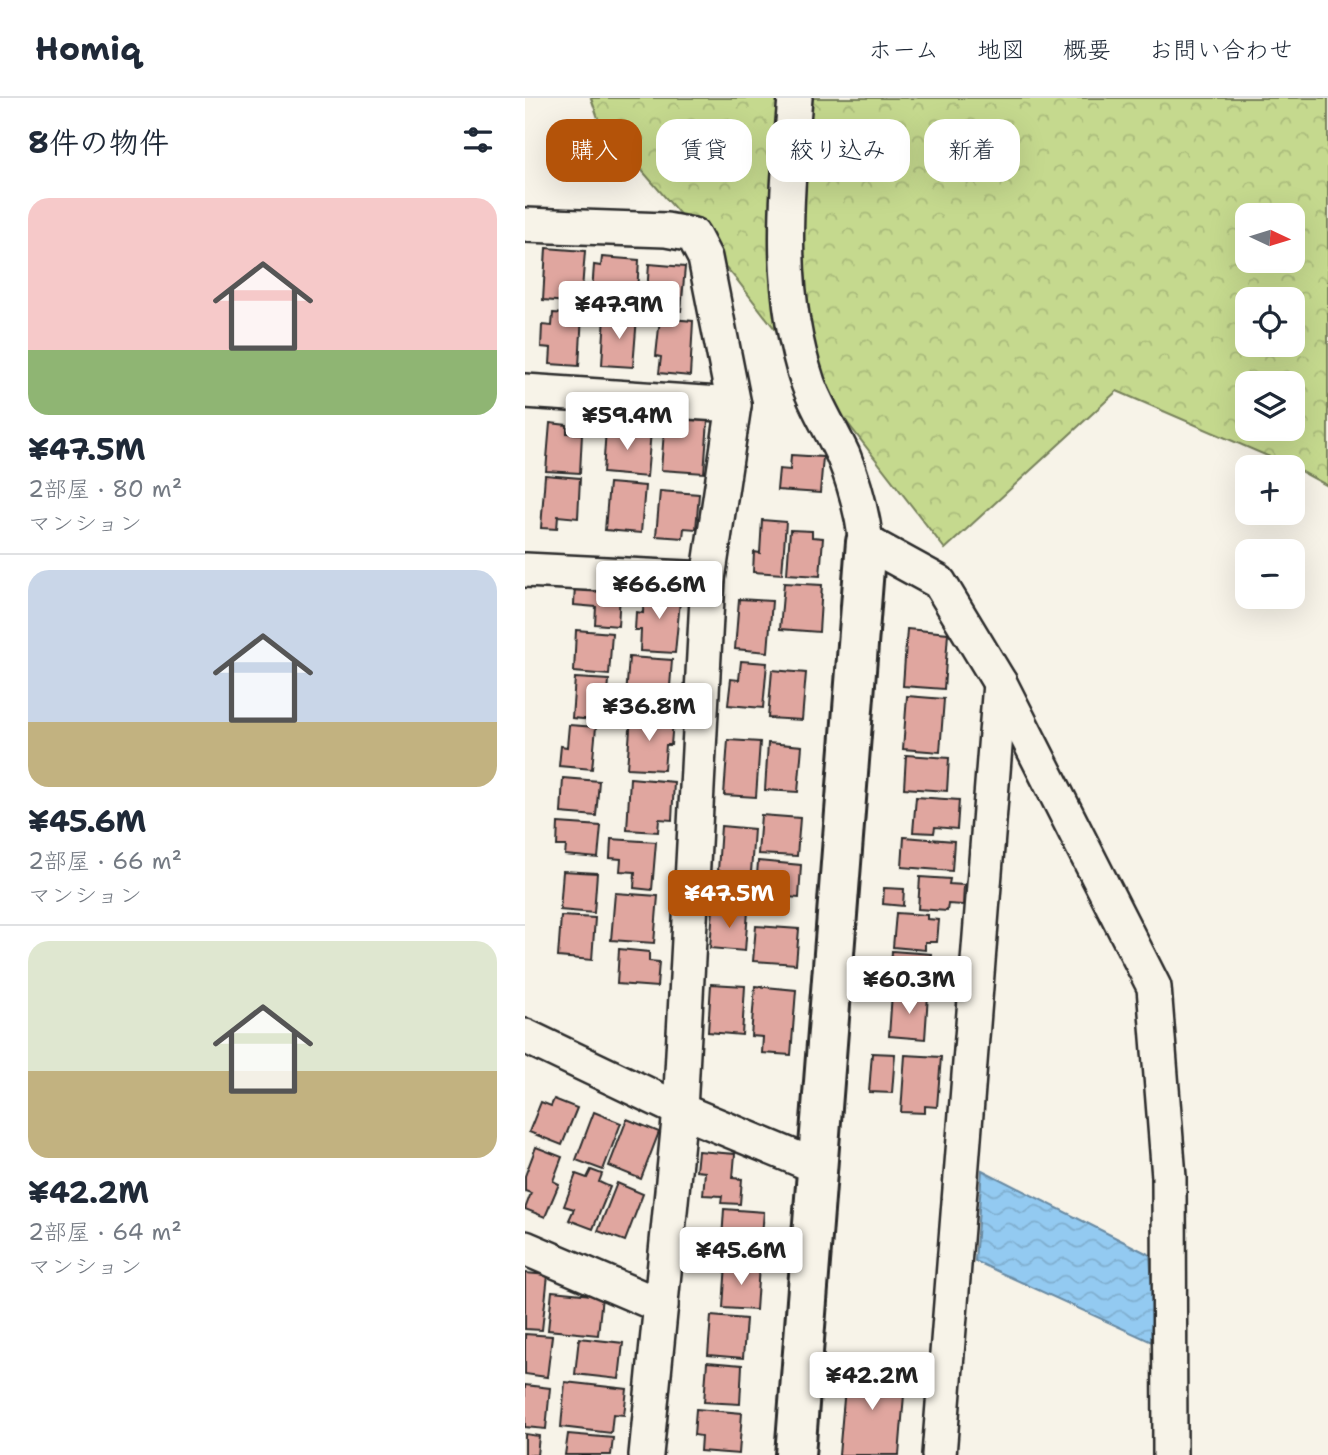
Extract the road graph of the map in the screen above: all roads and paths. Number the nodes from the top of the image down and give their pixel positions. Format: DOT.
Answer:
graph roads {
  1 [pos="795,98"];
  2 [pos="525,225"];
  3 [pos="525,391"];
  4 [pos="734,405"];
  5 [pos="866,542"];
  6 [pos="525,570"];
  7 [pos="708,579"];
  8 [pos="1000,683"];
  9 [pos="525,1036"];
  10 [pos="680,1110"];
  11 [pos="818,1167"];
  12 [pos="525,1248"];
  13 [pos="661,1306"];
  14 [pos="646,1455"];
  15 [pos="795,1455"];
  16 [pos="939,1455"];
  17 [pos="1170,1455"];
  1 -- 5 [label="street"];
  2 -- 4 [label="street"];
  3 -- 4 [label="street"];
  4 -- 7 [label="street"];
  5 -- 8 [label="street"];
  5 -- 11 [label="street"];
  6 -- 7 [label="street"];
  7 -- 10 [label="street"];
  8 -- 16 [label="street"];
  8 -- 17 [label="street"];
  9 -- 10 [label="street"];
  10 -- 11 [label="street"];
  10 -- 13 [label="street"];
  11 -- 15 [label="street"];
  12 -- 13 [label="street"];
  13 -- 14 [label="street"];
}
